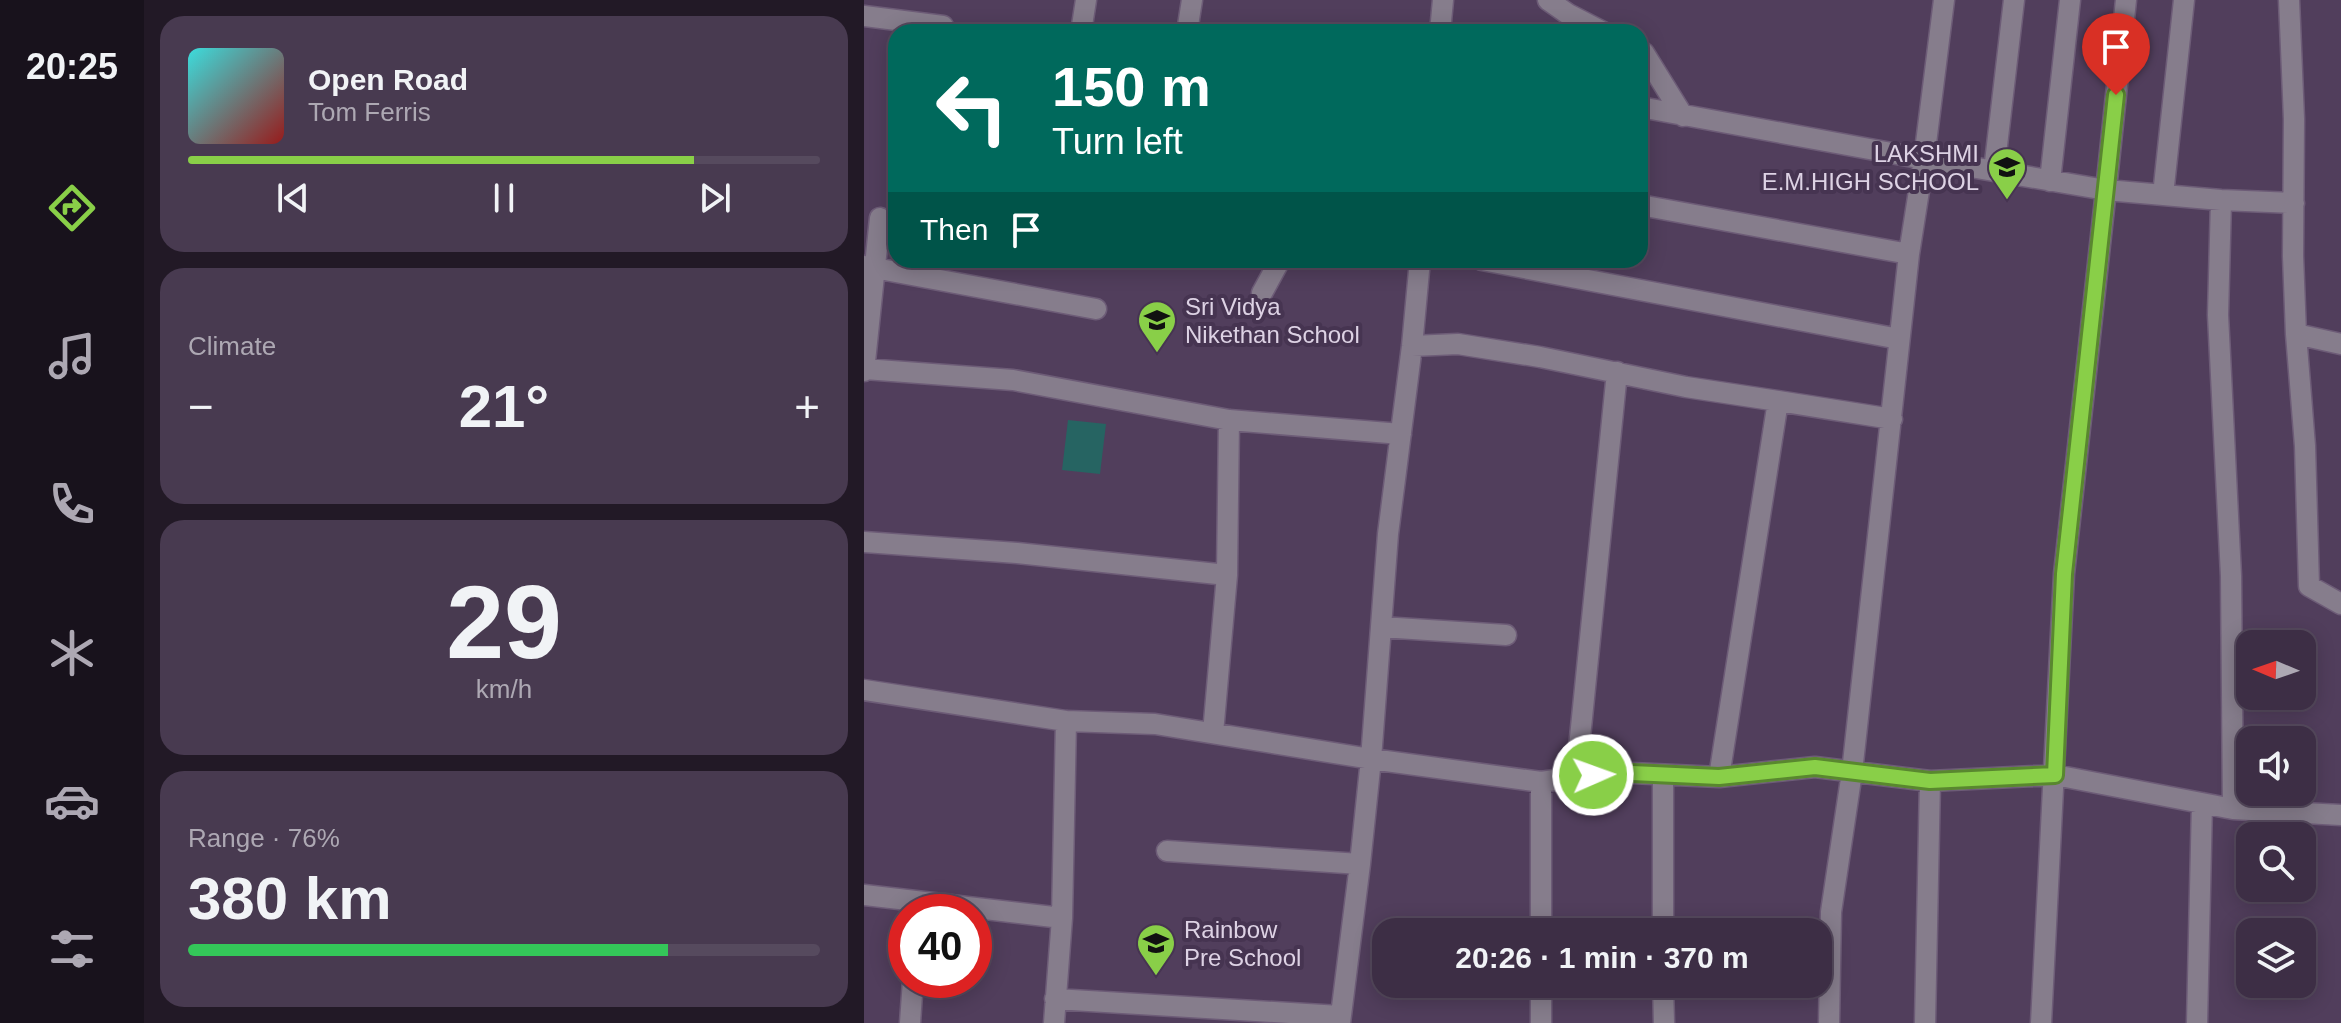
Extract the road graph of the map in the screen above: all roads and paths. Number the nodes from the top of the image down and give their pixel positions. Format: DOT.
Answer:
graph roads {
  1 [pos="1086,0"];
  2 [pos="1192,0"];
  3 [pos="1443,0"];
  4 [pos="1548,0"];
  5 [pos="1944,0"];
  6 [pos="2014,0"];
  7 [pos="2070,0"];
  8 [pos="2126,0"];
  9 [pos="2184,0"];
  10 [pos="2289,0"];
  11 [pos="864,16"];
  12 [pos="927,24"];
  13 [pos="1082,24"];
  14 [pos="1188,24"];
  15 [pos="1441,24"];
  16 [pos="1587,24"];
  17 [pos="1648,59"];
  18 [pos="1648,109"];
  19 [pos="1683,116"];
  20 [pos="1924,159"];
  21 [pos="1994,171"];
  22 [pos="2050,181"];
  23 [pos="2106,190"];
  24 [pos="2163,195"];
  25 [pos="2221,200"];
  26 [pos="2294,203"];
  27 [pos="1648,206"];
  28 [pos="880,218"];
  29 [pos="1909,254"];
  30 [pos="870,267"];
  31 [pos="1276,268"];
  32 [pos="1419,268"];
  33 [pos="1524,268"];
  34 [pos="1262,293"];
  35 [pos="1096,309"];
  36 [pos="2296,334"];
  37 [pos="1899,339"];
  38 [pos="2341,344"];
  39 [pos="1412,346"];
  40 [pos="864,370"];
  41 [pos="1617,372"];
  42 [pos="1778,401"];
  43 [pos="1892,419"];
  44 [pos="1229,420"];
  45 [pos="1401,434"];
  46 [pos="864,542"];
  47 [pos="1227,575"];
  48 [pos="2341,604"];
  49 [pos="1381,627"];
  50 [pos="1506,635"];
  51 [pos="864,690"];
  52 [pos="1066,721"];
  53 [pos="1213,733"];
  54 [pos="1371,759"];
  55 [pos="1852,772"];
  56 [pos="1663,775"];
  57 [pos="2055,775"];
  58 [pos="1576,777"];
  59 [pos="1719,777"];
  60 [pos="1930,781"];
  61 [pos="1541,782"];
  62 [pos="2202,803"];
  63 [pos="2233,809"];
  64 [pos="2341,815"];
  65 [pos="1167,851"];
  66 [pos="1360,864"];
  67 [pos="864,895"];
  68 [pos="888,900"];
  69 [pos="992,913"];
  70 [pos="1062,918"];
  71 [pos="1541,918"];
  72 [pos="1663,918"];
  73 [pos="912,998"];
  74 [pos="1541,998"];
  75 [pos="1663,998"];
  76 [pos="1055,999"];
  77 [pos="1185,1015"];
  78 [pos="1340,1019"];
  79 [pos="910,1023"];
  80 [pos="1054,1023"];
  81 [pos="1541,1023"];
  82 [pos="1664,1023"];
  83 [pos="1829,1023"];
  84 [pos="1925,1023"];
  85 [pos="2041,1023"];
  86 [pos="2197,1023"];
  1 -- 13 [label="street"];
  2 -- 14 [label="street"];
  3 -- 15 [label="street"];
  4 -- 16 [label="street"];
  5 -- 20 [label="street"];
  6 -- 21 [label="street"];
  7 -- 22 [label="street"];
  8 -- 23 [label="street"];
  9 -- 24 [label="street"];
  10 -- 26 [label="street"];
  11 -- 12 [label="street"];
  17 -- 19 [label="street"];
  18 -- 19 [label="street"];
  19 -- 20 [label="street"];
  20 -- 21 [label="street"];
  20 -- 29 [label="street"];
  21 -- 22 [label="street"];
  22 -- 23 [label="street"];
  23 -- 24 [label="street"];
  23 -- 57 [label="street"];
  24 -- 25 [label="street"];
  25 -- 26 [label="street"];
  25 -- 63 [label="street"];
  26 -- 36 [label="street"];
  27 -- 29 [label="street"];
  28 -- 30 [label="street"];
  29 -- 37 [label="street"];
  30 -- 35 [label="street"];
  30 -- 40 [label="street"];
  31 -- 34 [label="street"];
  32 -- 39 [label="street"];
  33 -- 37 [label="street"];
  36 -- 38 [label="street"];
  36 -- 48 [label="street"];
  37 -- 43 [label="street"];
  39 -- 41 [label="street"];
  39 -- 45 [label="street"];
  40 -- 44 [label="street"];
  41 -- 42 [label="street"];
  41 -- 58 [label="street"];
  42 -- 43 [label="street"];
  42 -- 59 [label="street"];
  43 -- 55 [label="street"];
  44 -- 45 [label="street"];
  44 -- 47 [label="street"];
  45 -- 49 [label="street"];
  46 -- 47 [label="street"];
  47 -- 53 [label="street"];
  49 -- 50 [label="street"];
  49 -- 54 [label="street"];
  51 -- 52 [label="street"];
  52 -- 53 [label="street"];
  52 -- 70 [label="street"];
  53 -- 54 [label="street"];
  54 -- 61 [label="street"];
  54 -- 66 [label="street"];
  55 -- 59 [label="street"];
  55 -- 60 [label="street"];
  55 -- 83 [label="street"];
  56 -- 58 [label="street"];
  56 -- 59 [label="street"];
  56 -- 72 [label="street"];
  57 -- 60 [label="street"];
  57 -- 62 [label="street"];
  57 -- 85 [label="street"];
  58 -- 61 [label="street"];
  60 -- 84 [label="street"];
  61 -- 71 [label="street"];
  62 -- 63 [label="street"];
  62 -- 86 [label="street"];
  63 -- 64 [label="street"];
  65 -- 66 [label="street"];
  66 -- 78 [label="street"];
  67 -- 68 [label="street"];
  69 -- 70 [label="street"];
  70 -- 76 [label="street"];
  73 -- 79 [label="street"];
  74 -- 81 [label="street"];
  75 -- 82 [label="street"];
  76 -- 77 [label="street"];
  76 -- 80 [label="street"];
  77 -- 78 [label="street"];
}
